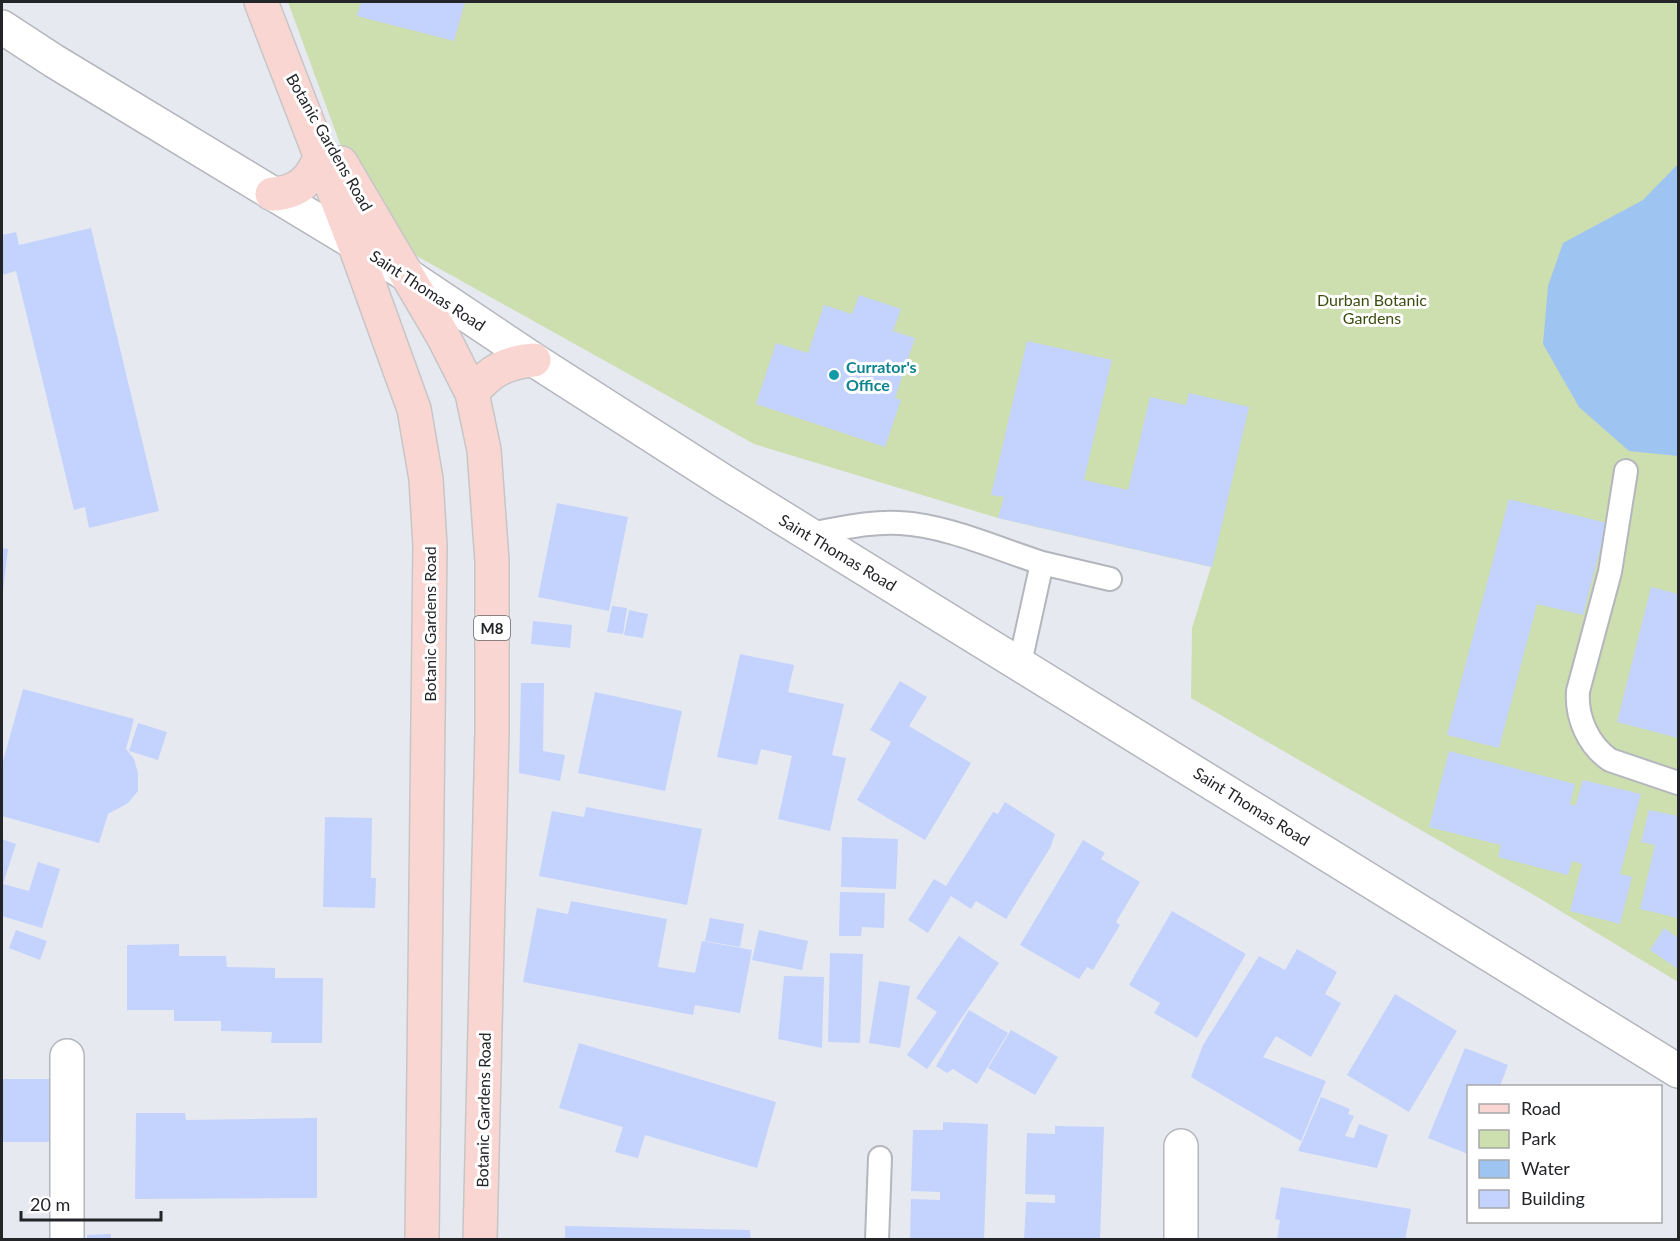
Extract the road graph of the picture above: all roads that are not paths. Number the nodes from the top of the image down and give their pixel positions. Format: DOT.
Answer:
graph roads {
  1 [pos="261,2"];
  2 [pos="2,27"];
  3 [pos="287,68"];
  4 [pos="321,155"];
  5 [pos="272,194"];
  6 [pos="369,212"];
  7 [pos="354,243"];
  8 [pos="404,273"];
  9 [pos="375,301"];
  10 [pos="534,360"];
  11 [pos="472,393"];
  12 [pos="1626,471"];
  13 [pos="809,534"];
  14 [pos="1042,563"];
  15 [pos="1110,579"];
  16 [pos="1020,663"];
  17 [pos="1678,783"];
  18 [pos="67,1056"];
  19 [pos="1678,1071"];
  20 [pos="1181,1146"];
  21 [pos="880,1158"];
  22 [pos="67,1239"];
  23 [pos="422,1239"];
  24 [pos="480,1239"];
  25 [pos="877,1239"];
  26 [pos="1181,1239"];
  1 -- 3 [label="main road, M8"];
  2 -- 5 [label="street, Saint Thomas Road"];
  3 -- 4 [label="main road, Botanic Gardens Road / M8"];
  3 -- 6 [label="main road, Botanic Gardens Road / M8"];
  4 -- 5 [label="main road"];
  4 -- 7 [label="main road, Botanic Gardens Road / M8"];
  5 -- 7 [label="street, Saint Thomas Road"];
  6 -- 7 [label="main road"];
  6 -- 8 [label="main road, Botanic Gardens Road / M8"];
  7 -- 8 [label="street, Saint Thomas Road"];
  7 -- 9 [label="main road, Botanic Gardens Road / M8"];
  8 -- 9 [label="main road"];
  8 -- 10 [label="street, Saint Thomas Road"];
  8 -- 11 [label="main road, Botanic Gardens Road / M8"];
  9 -- 23 [label="main road, Botanic Gardens Road / M8"];
  10 -- 11 [label="main road"];
  10 -- 13 [label="street, Saint Thomas Road"];
  11 -- 24 [label="main road, Botanic Gardens Road / M8"];
  12 -- 17 [label="lane"];
  13 -- 14 [label="lane"];
  13 -- 16 [label="street, Saint Thomas Road"];
  14 -- 15 [label="lane"];
  14 -- 16 [label="lane"];
  16 -- 19 [label="street, Saint Thomas Road"];
  18 -- 22 [label="street"];
  20 -- 26 [label="street"];
  21 -- 25 [label="lane"];
}
